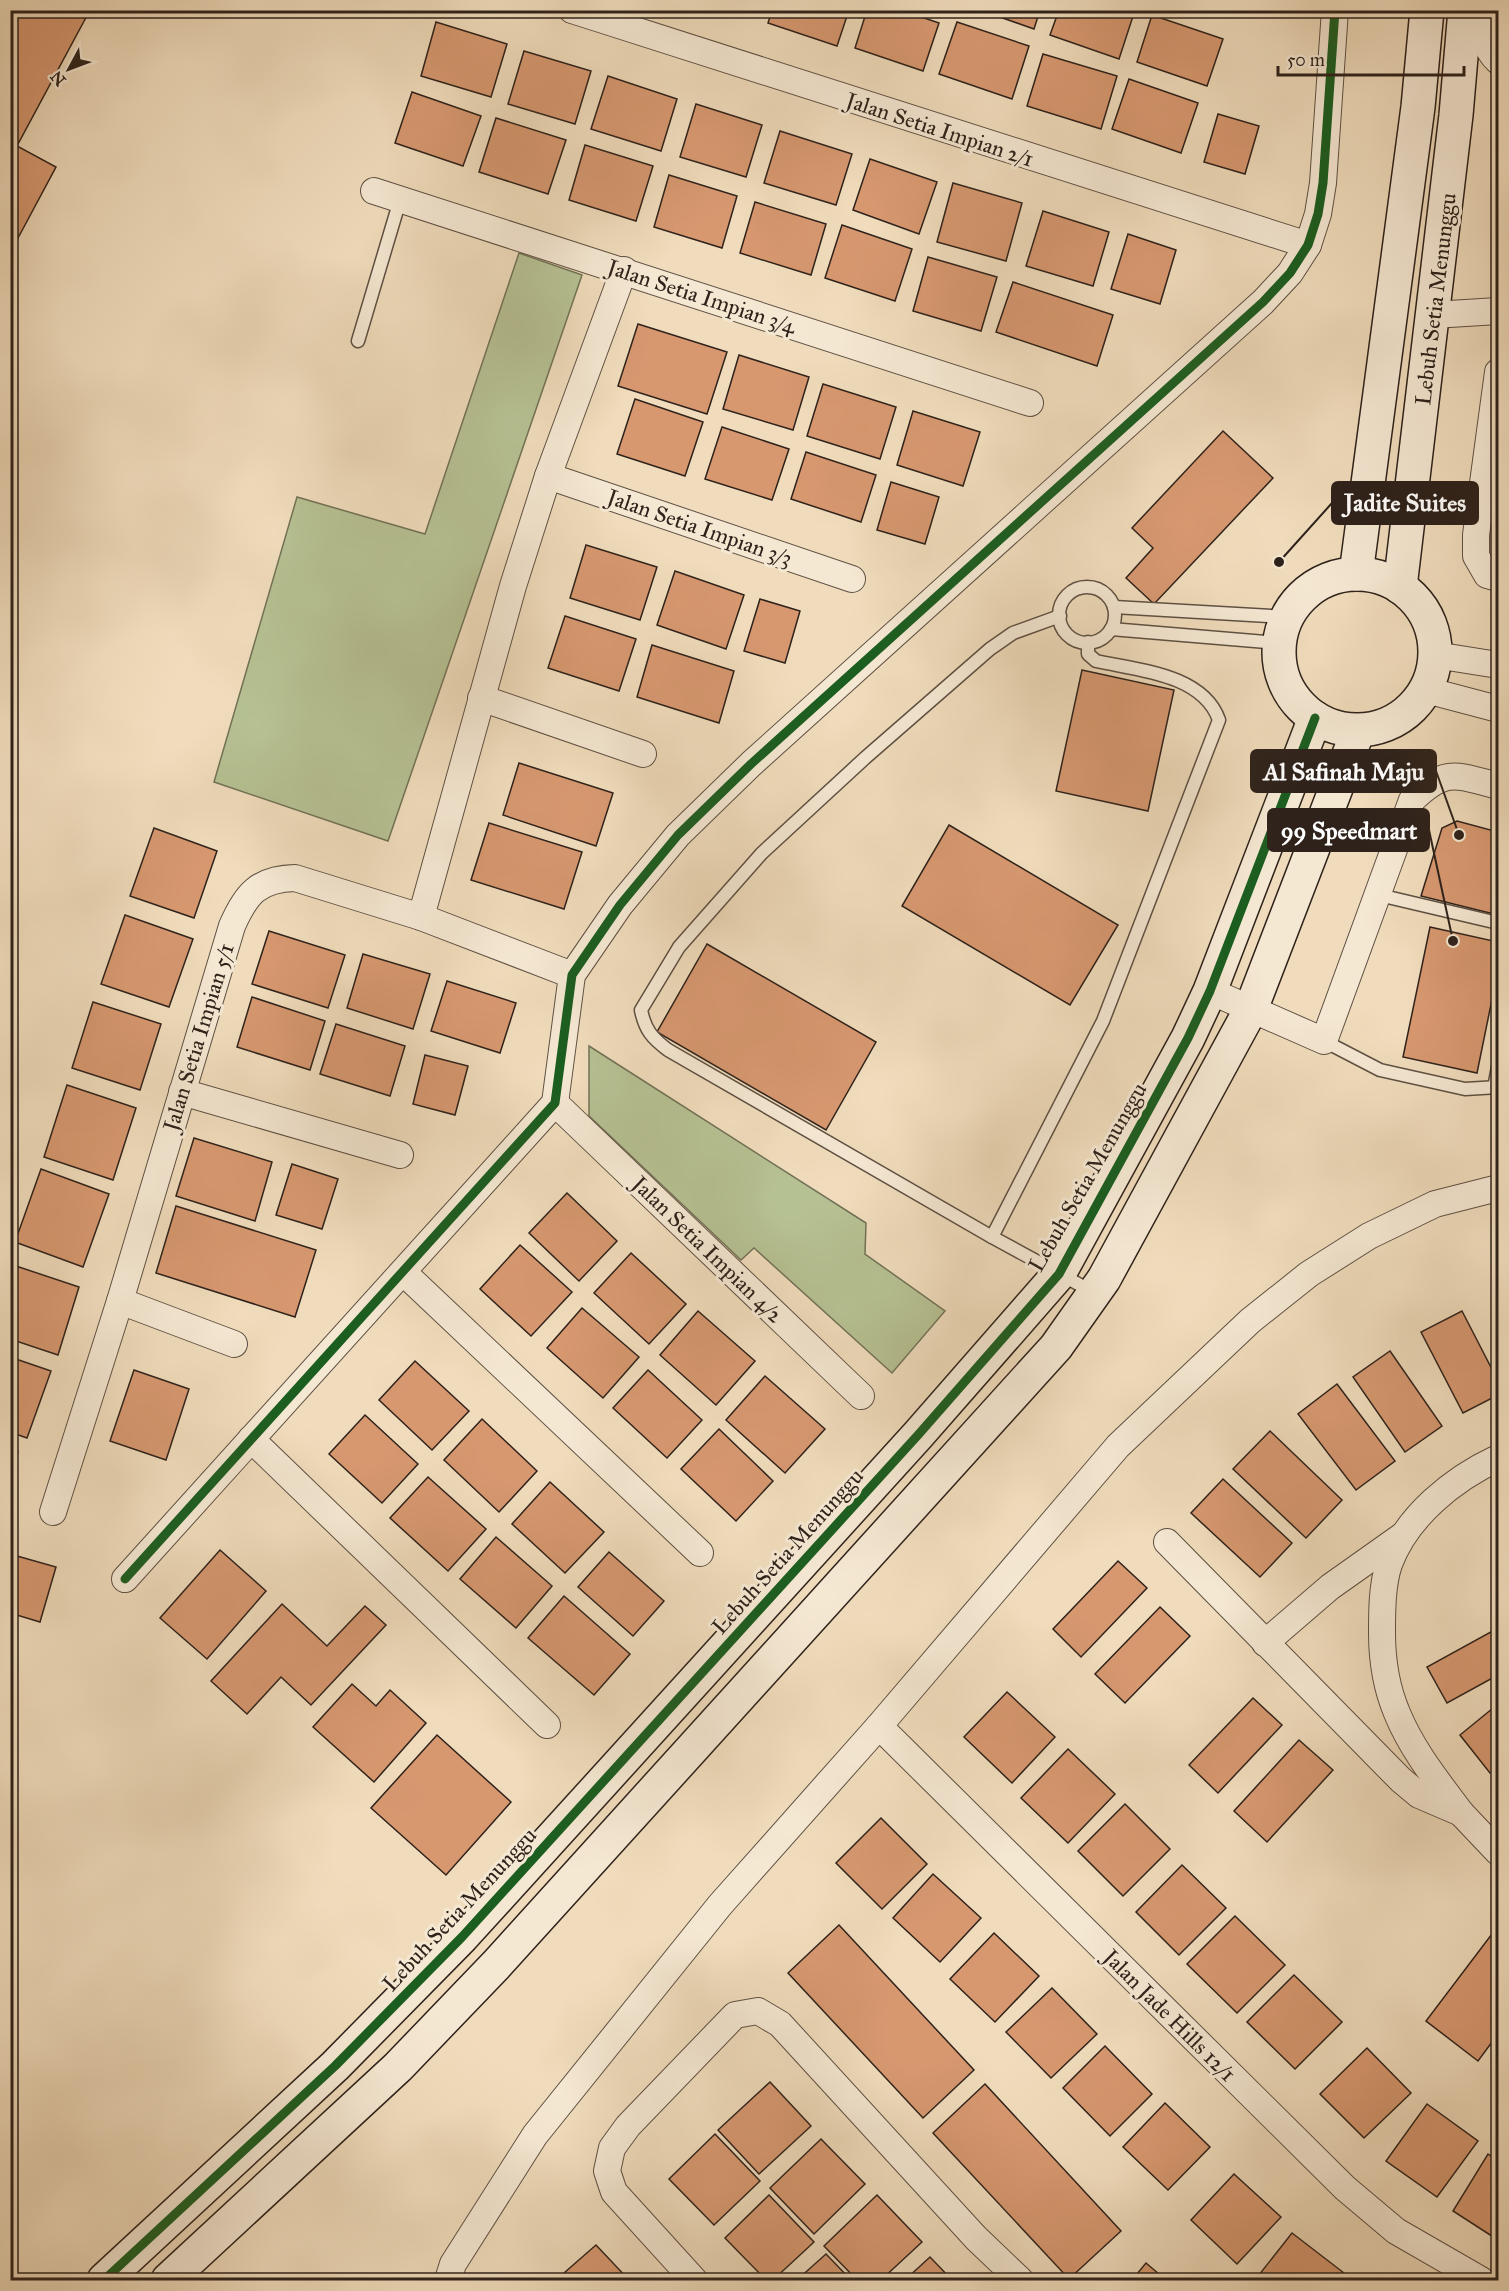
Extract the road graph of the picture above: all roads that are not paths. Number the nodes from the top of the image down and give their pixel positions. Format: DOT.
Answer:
graph roads {
  1 [pos="572,10"];
  2 [pos="1335,10"];
  3 [pos="1427,10"];
  4 [pos="1465,10"];
  5 [pos="1478,10"];
  6 [pos="1498,62"];
  7 [pos="374,191"];
  8 [pos="400,200"];
  9 [pos="1308,245"];
  10 [pos="624,270"];
  11 [pos="1498,311"];
  12 [pos="1433,315"];
  13 [pos="358,341"];
  14 [pos="1498,372"];
  15 [pos="1030,403"];
  16 [pos="1494,443"];
  17 [pos="548,476"];
  18 [pos="1356,574"];
  19 [pos="1493,576"];
  20 [pos="852,579"];
  21 [pos="1400,587"];
  22 [pos="1114,607"];
  23 [pos="1060,616"];
  24 [pos="1111,629"];
  25 [pos="1283,630"];
  26 [pos="1088,642"];
  27 [pos="1435,655"];
  28 [pos="1498,665"];
  29 [pos="1426,690"];
  30 [pos="481,698"];
  31 [pos="1498,709"];
  32 [pos="1315,718"];
  33 [pos="1359,731"];
  34 [pos="643,754"];
  35 [pos="1498,786"];
  36 [pos="1379,895"];
  37 [pos="422,917"];
  38 [pos="1498,923"];
  39 [pos="572,975"];
  40 [pos="1210,991"];
  41 [pos="1251,1009"];
  42 [pos="1324,1041"];
  43 [pos="1498,1067"];
  44 [pos="1496,1088"];
  45 [pos="182,1092"];
  46 [pos="555,1103"];
  47 [pos="400,1155"];
  48 [pos="1498,1188"];
  49 [pos="992,1237"];
  50 [pos="403,1272"];
  51 [pos="1059,1274"];
  52 [pos="1094,1293"];
  53 [pos="120,1301"];
  54 [pos="234,1344"];
  55 [pos="861,1396"];
  56 [pos="252,1439"];
  57 [pos="1498,1458"];
  58 [pos="53,1512"];
  59 [pos="1404,1534"];
  60 [pos="1167,1542"];
  61 [pos="700,1553"];
  62 [pos="125,1579"];
  63 [pos="1265,1643"];
  64 [pos="548,1725"];
  65 [pos="879,1726"];
  66 [pos="1461,1813"];
  67 [pos="1498,1852"];
  68 [pos="467,1931"];
  69 [pos="496,1965"];
  70 [pos="104,2280"];
  71 [pos="168,2280"];
  72 [pos="448,2280"];
  73 [pos="694,2280"];
  74 [pos="1020,2280"];
  75 [pos="1481,2280"];
  1 -- 9 [label="street, Jalan Setia Impian 2/1"];
  2 -- 9 [label="street"];
  3 -- 18 [label="street, Lebuh Setia Menunggu"];
  4 -- 12 [label="street, Lebuh Setia Menunggu"];
  5 -- 6 [label="street"];
  7 -- 8 [label="street, Jalan Setia Impian 3/4"];
  8 -- 10 [label="street, Jalan Setia Impian 3/4"];
  8 -- 13 [label="lane"];
  9 -- 39 [label="street"];
  10 -- 15 [label="street, Jalan Setia Impian 3/4"];
  10 -- 17 [label="street"];
  11 -- 12 [label="street"];
  12 -- 21 [label="street, Lebuh Setia Menunggu"];
  14 -- 16 [label="street"];
  16 -- 19 [label="street"];
  17 -- 20 [label="street, Jalan Setia Impian 3/3"];
  17 -- 30 [label="street"];
  18 -- 21 [label="street"];
  18 -- 25 [label="street"];
  21 -- 27 [label="street"];
  22 -- 23 [label="lane"];
  22 -- 24 [label="lane"];
  22 -- 25 [label="lane"];
  23 -- 26 [label="lane"];
  23 -- 49 [label="lane"];
  24 -- 25 [label="lane"];
  24 -- 26 [label="lane"];
  25 -- 32 [label="street"];
  26 -- 49 [label="lane"];
  27 -- 28 [label="street"];
  27 -- 29 [label="street"];
  29 -- 31 [label="street"];
  29 -- 33 [label="street"];
  30 -- 34 [label="street"];
  30 -- 37 [label="street"];
  32 -- 33 [label="street"];
  32 -- 40 [label="street, Lebuh Setia Menunggu"];
  33 -- 41 [label="street"];
  35 -- 36 [label="street"];
  36 -- 38 [label="lane"];
  36 -- 42 [label="street"];
  37 -- 39 [label="street, Jalan Setia Impian 5/1"];
  37 -- 45 [label="street, Jalan Setia Impian 5/1"];
  39 -- 46 [label="street"];
  40 -- 41 [label="street"];
  40 -- 51 [label="street, Lebuh Setia Menunggu"];
  41 -- 42 [label="street"];
  41 -- 52 [label="street"];
  42 -- 44 [label="lane"];
  43 -- 44 [label="lane"];
  45 -- 47 [label="street"];
  45 -- 53 [label="street, Jalan Setia Impian 5/1"];
  46 -- 50 [label="street"];
  46 -- 55 [label="street, Jalan Setia Impian 4/2"];
  48 -- 65 [label="street"];
  49 -- 51 [label="lane"];
  50 -- 56 [label="street"];
  50 -- 61 [label="street"];
  51 -- 52 [label="lane"];
  51 -- 68 [label="street, Lebuh Setia Menunggu"];
  52 -- 69 [label="street"];
  53 -- 54 [label="street"];
  53 -- 58 [label="street, Jalan Setia Impian 5/1"];
  56 -- 62 [label="street"];
  56 -- 64 [label="street"];
  57 -- 59 [label="street"];
  59 -- 63 [label="street"];
  59 -- 66 [label="street"];
  60 -- 63 [label="street"];
  63 -- 66 [label="street"];
  65 -- 72 [label="street"];
  65 -- 75 [label="street, Jalan Jade Hills 12/1"];
  66 -- 67 [label="street"];
  68 -- 69 [label="street"];
  68 -- 70 [label="street, Lebuh Setia Menunggu"];
  69 -- 71 [label="street"];
  73 -- 74 [label="street"];
}
